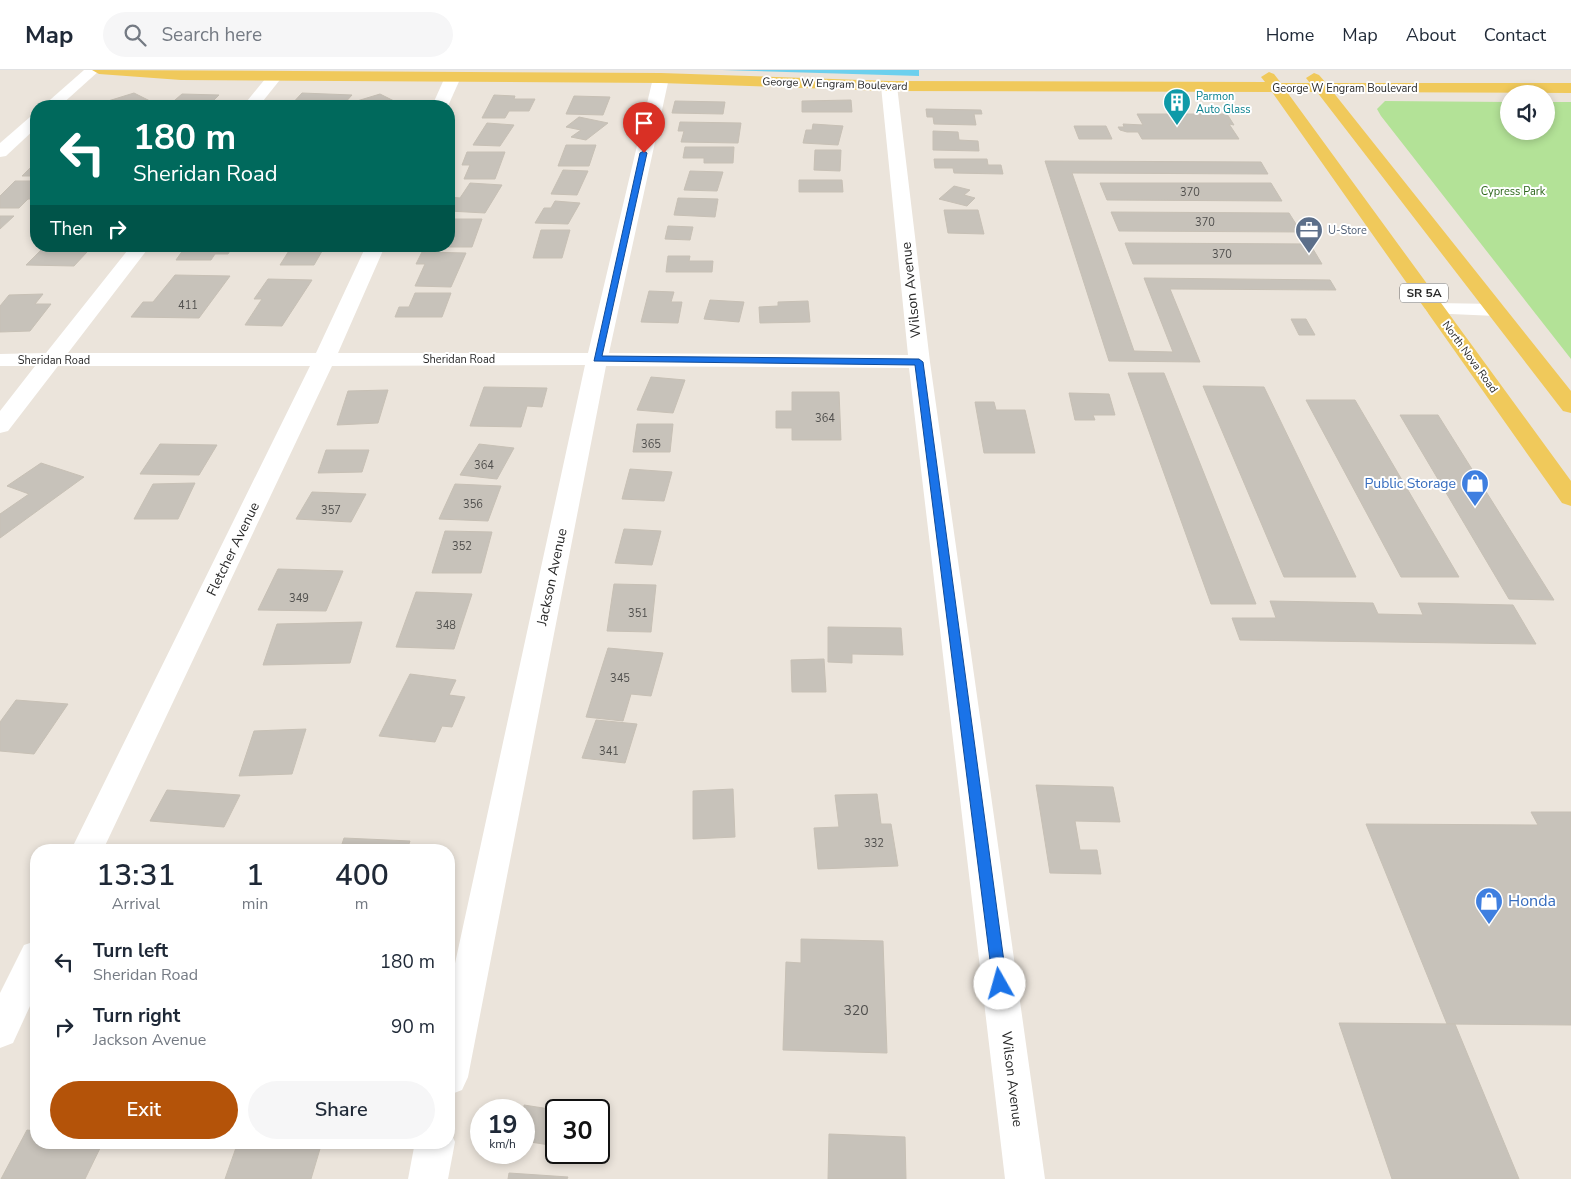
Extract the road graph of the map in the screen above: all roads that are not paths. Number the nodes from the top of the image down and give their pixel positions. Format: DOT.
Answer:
graph roads {
  1 [pos="93,70"];
  2 [pos="99,70"];
  3 [pos="1264,70"];
  4 [pos="1308,70"];
  5 [pos="275,76"];
  6 [pos="453,77"];
  7 [pos="661,78"];
  8 [pos="889,86"];
  9 [pos="1276,88"];
  10 [pos="1322,88"];
  11 [pos="1571,88"];
  12 [pos="59,100"];
  13 [pos="256,100"];
  14 [pos="443,100"];
  15 [pos="30,125"];
  16 [pos="0,152"];
  17 [pos="136,252"];
  18 [pos="373,252"];
  19 [pos="1435,309"];
  20 [pos="1496,310"];
  21 [pos="597,359"];
  22 [pos="0,360"];
  23 [pos="52,360"];
  24 [pos="324,360"];
  25 [pos="919,362"];
  26 [pos="1571,406"];
  27 [pos="0,426"];
  28 [pos="1571,498"];
  29 [pos="90,844"];
  30 [pos="30,968"];
  31 [pos="0,1031"];
  32 [pos="455,1049"];
  33 [pos="434,1149"];
  34 [pos="428,1179"];
  35 [pos="1025,1179"];
  1 -- 12 [label="street"];
  2 -- 5 [label="main road, George W Engram Boulevard"];
  3 -- 9 [label="main road, North Nova Road / SR 5A"];
  4 -- 10 [label="main road"];
  5 -- 6 [label="main road, George W Engram Boulevard"];
  5 -- 13 [label="street"];
  6 -- 7 [label="main road, George W Engram Boulevard"];
  6 -- 14 [label="street"];
  7 -- 8 [label="main road, George W Engram Boulevard"];
  7 -- 21 [label="street, Jackson Avenue"];
  8 -- 9 [label="main road, George W Engram Boulevard"];
  8 -- 25 [label="street, Wilson Avenue"];
  9 -- 10 [label="main road, George W Engram Boulevard"];
  9 -- 19 [label="main road, North Nova Road / SR 5A"];
  10 -- 11 [label="main road, George W Engram Boulevard"];
  10 -- 20 [label="main road"];
  15 -- 16 [label="street"];
  17 -- 23 [label="street"];
  18 -- 24 [label="street, Fletcher Avenue"];
  19 -- 20 [label="street"];
  19 -- 28 [label="main road, North Nova Road / SR 5A"];
  20 -- 26 [label="main road"];
  21 -- 24 [label="street, Sheridan Road"];
  21 -- 25 [label="street, Sheridan Road"];
  21 -- 32 [label="street, Jackson Avenue"];
  22 -- 23 [label="street, Sheridan Road"];
  23 -- 24 [label="street, Sheridan Road"];
  23 -- 27 [label="street"];
  24 -- 29 [label="street, Fletcher Avenue"];
  25 -- 35 [label="street, Wilson Avenue"];
  30 -- 31 [label="street"];
  33 -- 34 [label="street"];
}
